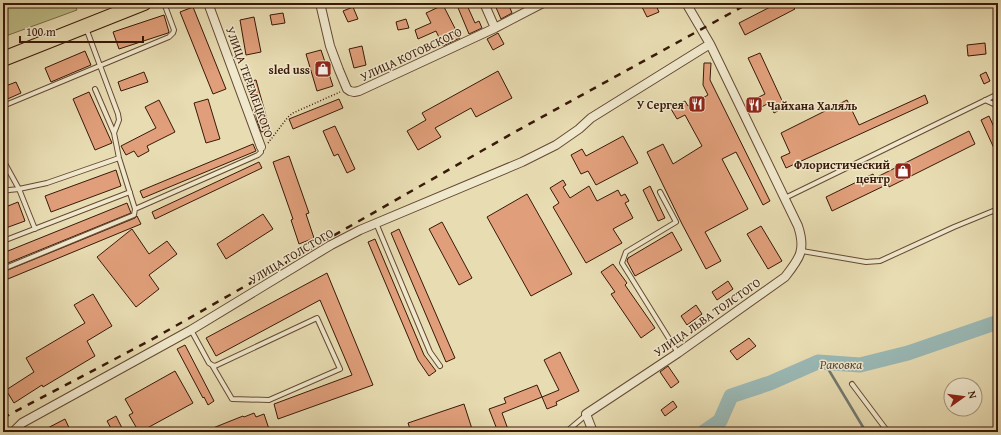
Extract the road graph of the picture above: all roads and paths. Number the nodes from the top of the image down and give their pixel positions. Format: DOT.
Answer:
graph roads {
  1 [pos="144,3"];
  2 [pos="164,3"];
  3 [pos="208,3"];
  4 [pos="320,3"];
  5 [pos="484,3"];
  6 [pos="543,3"];
  7 [pos="686,3"];
  8 [pos="85,26"];
  9 [pos="495,28"];
  10 [pos="710,44"];
  11 [pos="3,59"];
  12 [pos="100,66"];
  13 [pos="95,89"];
  14 [pos="347,89"];
  15 [pos="998,93"];
  16 [pos="985,100"];
  17 [pos="3,106"];
  18 [pos="998,106"];
  19 [pos="114,133"];
  20 [pos="260,151"];
  21 [pos="119,158"];
  22 [pos="3,160"];
  23 [pos="19,189"];
  24 [pos="3,192"];
  25 [pos="130,192"];
  26 [pos="660,192"];
  27 [pos="784,198"];
  28 [pos="135,209"];
  29 [pos="998,209"];
  30 [pos="376,222"];
  31 [pos="35,229"];
  32 [pos="3,241"];
  33 [pos="802,251"];
  34 [pos="3,269"];
  35 [pos="191,330"];
  36 [pos="678,353"];
  37 [pos="212,365"];
  38 [pos="440,366"];
  39 [pos="852,384"];
  40 [pos="586,414"];
  41 [pos="13,432"];
  42 [pos="566,432"];
  43 [pos="593,432"];
  44 [pos="888,432"];
  1 -- 8 [label="highway"];
  2 -- 12 [label="lane"];
  3 -- 20 [label="street, УЛИЦА ТЕРЕМЕЦКОГО"];
  4 -- 14 [label="street, УЛИЦА КОТОВСКОГО"];
  5 -- 9 [label="street"];
  6 -- 9 [label="street, УЛИЦА КОТОВСКОГО"];
  7 -- 10 [label="street"];
  8 -- 11 [label="highway"];
  8 -- 12 [label="lane"];
  9 -- 14 [label="street, УЛИЦА КОТОВСКОГО"];
  10 -- 27 [label="street"];
  10 -- 30 [label="street, УЛИЦА ТОЛСТОГО"];
  12 -- 17 [label="lane"];
  12 -- 19 [label="lane"];
  13 -- 19 [label="lane"];
  14 -- 20 [label="path"];
  15 -- 16 [label="lane"];
  16 -- 18 [label="lane"];
  16 -- 27 [label="lane"];
  19 -- 21 [label="lane"];
  20 -- 28 [label="lane"];
  21 -- 23 [label="lane"];
  21 -- 25 [label="lane"];
  22 -- 23 [label="lane"];
  23 -- 24 [label="lane"];
  23 -- 31 [label="lane"];
  25 -- 28 [label="lane"];
  25 -- 31 [label="lane"];
  26 -- 36 [label="lane"];
  27 -- 33 [label="street"];
  28 -- 34 [label="lane"];
  29 -- 33 [label="lane"];
  30 -- 35 [label="street, УЛИЦА ТОЛСТОГО"];
  30 -- 38 [label="lane"];
  31 -- 32 [label="lane"];
  33 -- 36 [label="street, УЛИЦА ЛЬВА ТОЛСТОГО"];
  35 -- 37 [label="lane"];
  35 -- 41 [label="street, УЛИЦА ТОЛСТОГО"];
  36 -- 40 [label="street, УЛИЦА ЛЬВА ТОЛСТОГО"];
  37 -- 37 [label="lane"];
  39 -- 44 [label="lane"];
  40 -- 42 [label="lane"];
  40 -- 43 [label="street"];
}
